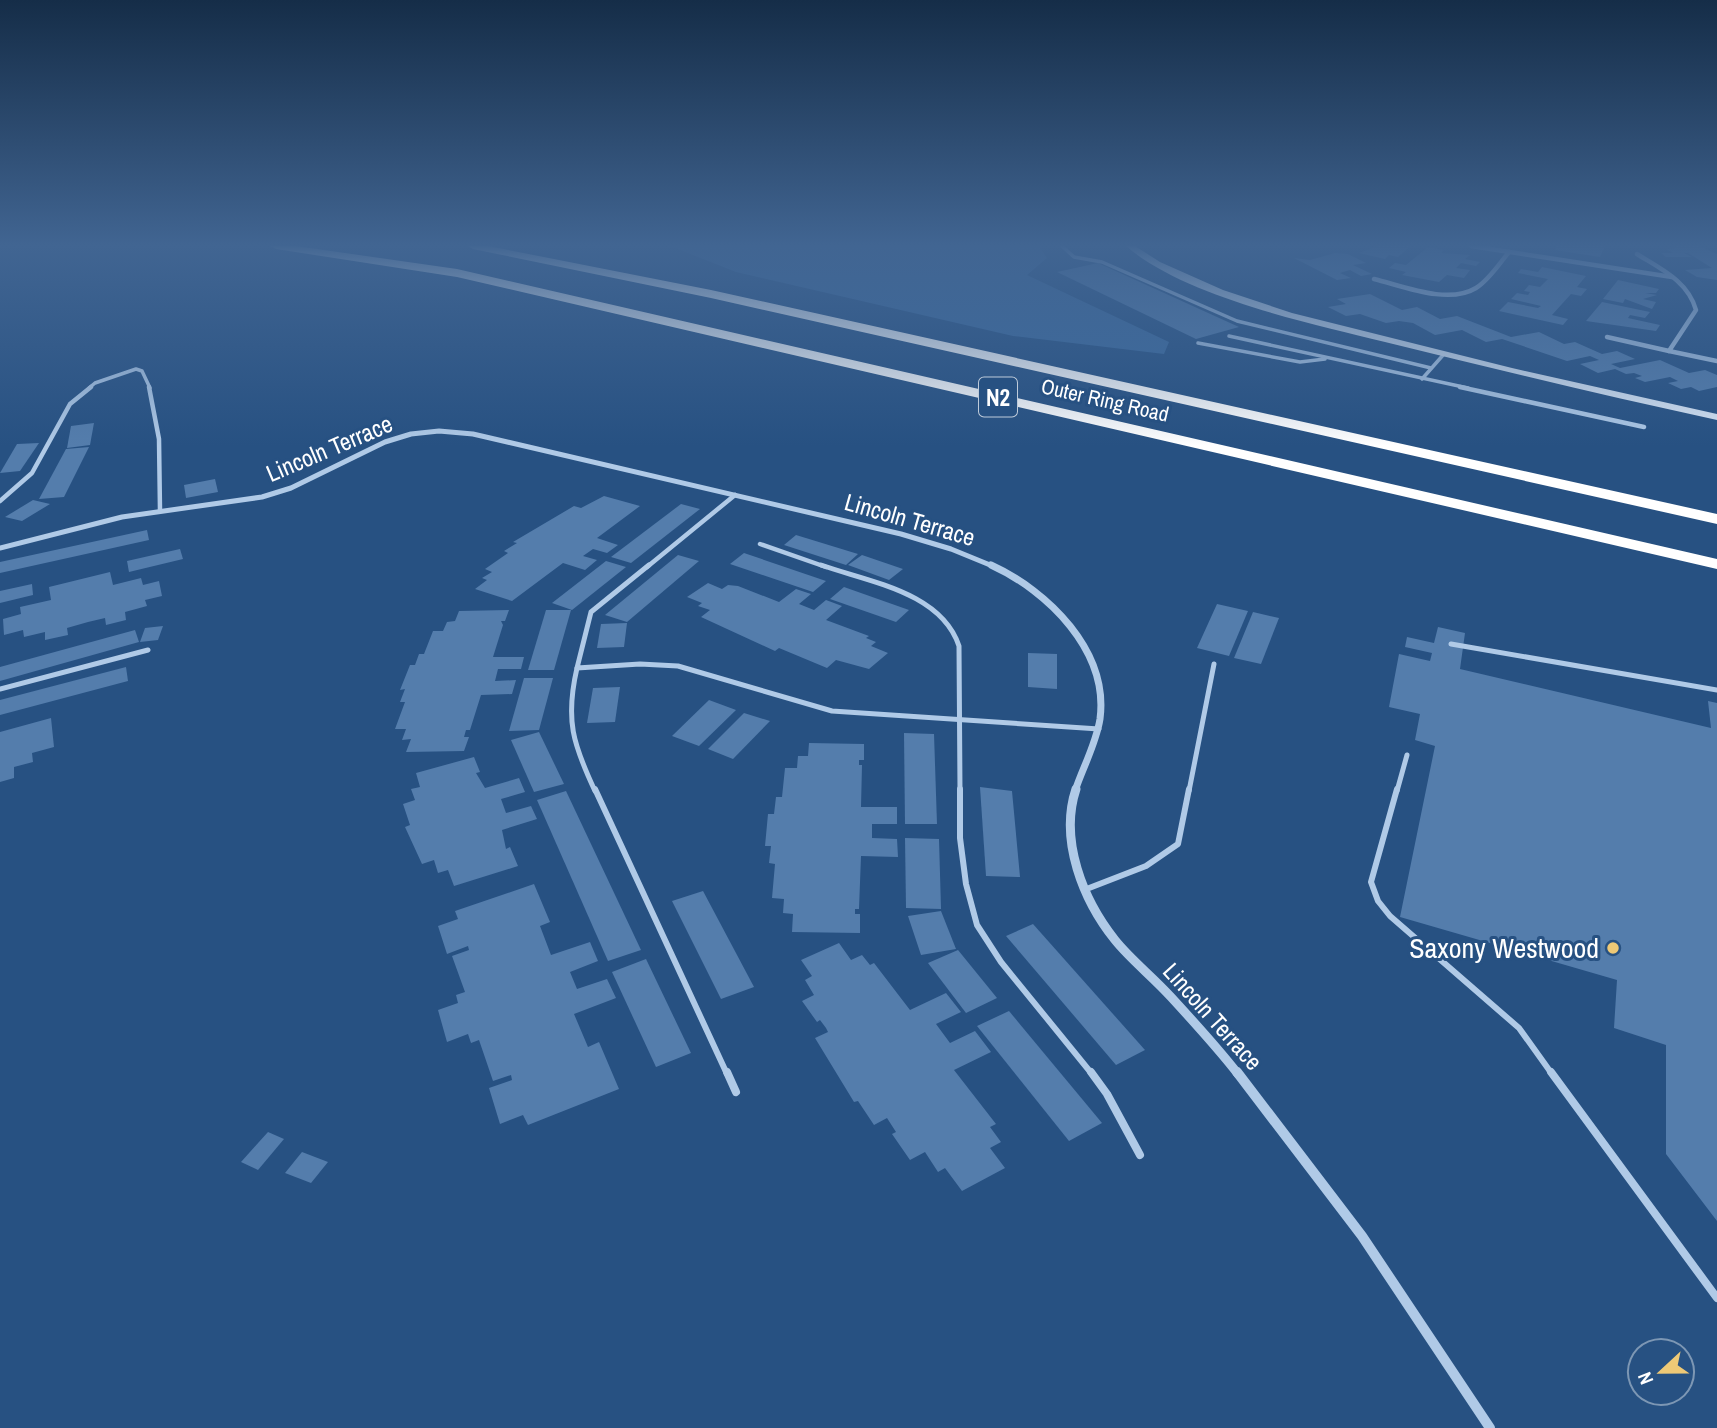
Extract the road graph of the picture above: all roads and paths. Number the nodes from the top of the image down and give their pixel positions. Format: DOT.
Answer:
graph roads {
  1 [pos="629,313"];
  2 [pos="795,313"];
  3 [pos="1218,313"];
  4 [pos="1294,313"];
  5 [pos="1694,313"];
  6 [pos="1229,336"];
  7 [pos="1606,337"];
  8 [pos="1198,343"];
  9 [pos="1669,351"];
  10 [pos="1444,354"];
  11 [pos="1376,355"];
  12 [pos="1327,358"];
  13 [pos="1717,361"];
  14 [pos="1363,366"];
  15 [pos="1431,368"];
  16 [pos="1422,379"];
  17 [pos="1717,417"];
  18 [pos="1644,428"];
  19 [pos="736,494"];
  20 [pos="0,501"];
  21 [pos="160,511"];
  22 [pos="1717,519"];
  23 [pos="760,544"];
  24 [pos="0,548"];
  25 [pos="1717,564"];
  26 [pos="1451,644"];
  27 [pos="148,650"];
  28 [pos="1214,664"];
  29 [pos="577,668"];
  30 [pos="0,689"];
  31 [pos="1717,690"];
  32 [pos="960,719"];
  33 [pos="1098,729"];
  34 [pos="1407,755"];
  35 [pos="1084,890"];
  36 [pos="737,1091"];
  37 [pos="1140,1155"];
  38 [pos="1717,1298"];
  39 [pos="1490,1428"];
  1 -- 25 [label="highway, Outer Ring Road / N2"];
  2 -- 22 [label="highway, Outer Ring Road / N2"];
  3 -- 11 [label="lane"];
  4 -- 10 [label="main road"];
  5 -- 9 [label="street"];
  6 -- 12 [label="lane"];
  7 -- 9 [label="street"];
  8 -- 12 [label="lane"];
  9 -- 13 [label="street"];
  10 -- 15 [label="lane"];
  10 -- 17 [label="main road"];
  11 -- 14 [label="lane"];
  11 -- 15 [label="lane"];
  12 -- 14 [label="lane"];
  14 -- 16 [label="lane"];
  15 -- 16 [label="lane"];
  16 -- 18 [label="lane"];
  19 -- 21 [label="street, Lincoln Terrace"];
  19 -- 29 [label="lane"];
  19 -- 33 [label="street, Lincoln Terrace"];
  20 -- 21 [label="lane"];
  21 -- 24 [label="street, Lincoln Terrace"];
  23 -- 32 [label="lane"];
  26 -- 31 [label="lane"];
  27 -- 30 [label="lane"];
  28 -- 35 [label="lane"];
  29 -- 32 [label="lane"];
  29 -- 36 [label="lane"];
  32 -- 33 [label="lane"];
  32 -- 37 [label="lane"];
  33 -- 35 [label="street, Lincoln Terrace"];
  34 -- 38 [label="lane"];
  35 -- 39 [label="street, Lincoln Terrace"];
}
